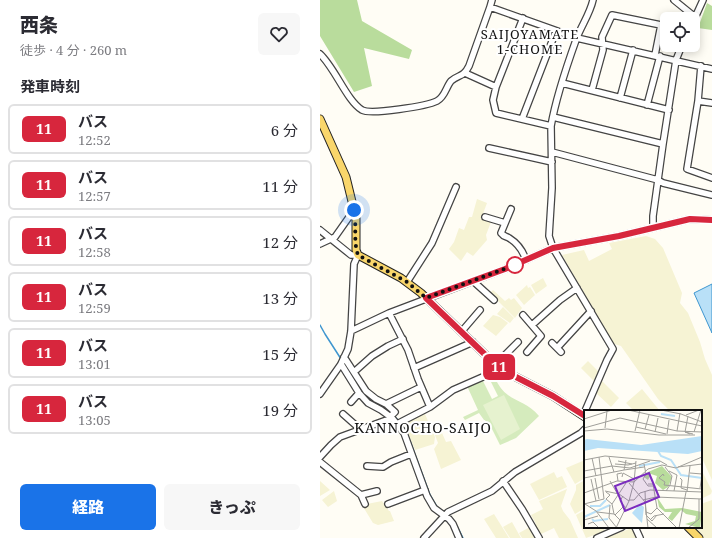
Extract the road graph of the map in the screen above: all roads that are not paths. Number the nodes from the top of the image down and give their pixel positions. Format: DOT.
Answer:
graph roads {
  1 [pos="492,0"];
  2 [pos="594,0"];
  3 [pos="674,0"];
  4 [pos="703,0"];
  5 [pos="490,7"];
  6 [pos="686,12"];
  7 [pos="698,12"];
  8 [pos="523,18"];
  9 [pos="556,31"];
  10 [pos="577,38"];
  11 [pos="602,44"];
  12 [pos="632,50"];
  13 [pos="679,52"];
  14 [pos="320,54"];
  15 [pos="657,55"];
  16 [pos="676,60"];
  17 [pos="701,66"];
  18 [pos="712,69"];
  19 [pos="465,73"];
  20 [pos="562,83"];
  21 [pos="496,87"];
  22 [pos="592,90"];
  23 [pos="620,98"];
  24 [pos="698,101"];
  25 [pos="712,103"];
  26 [pos="647,105"];
  27 [pos="668,110"];
  28 [pos="553,117"];
  29 [pos="320,119"];
  30 [pos="522,119"];
  31 [pos="551,126"];
  32 [pos="663,144"];
  33 [pos="489,148"];
  34 [pos="552,152"];
  35 [pos="552,162"];
  36 [pos="712,178"];
  37 [pos="658,180"];
  38 [pos="456,187"];
  39 [pos="712,195"];
  40 [pos="511,209"];
  41 [pos="354,210"];
  42 [pos="485,218"];
  43 [pos="712,220"];
  44 [pos="505,223"];
  45 [pos="653,228"];
  46 [pos="320,230"];
  47 [pos="330,239"];
  48 [pos="320,244"];
  49 [pos="553,248"];
  50 [pos="358,255"];
  51 [pos="526,260"];
  52 [pos="473,281"];
  53 [pos="407,282"];
  54 [pos="577,288"];
  55 [pos="426,298"];
  56 [pos="494,300"];
  57 [pos="480,310"];
  58 [pos="591,311"];
  59 [pos="389,313"];
  60 [pos="523,315"];
  61 [pos="532,325"];
  62 [pos="351,331"];
  63 [pos="462,332"];
  64 [pos="403,339"];
  65 [pos="473,342"];
  66 [pos="518,342"];
  67 [pos="556,348"];
  68 [pos="527,352"];
  69 [pos="344,357"];
  70 [pos="341,364"];
  71 [pos="499,367"];
  72 [pos="414,368"];
  73 [pos="354,372"];
  74 [pos="421,387"];
  75 [pos="359,393"];
  76 [pos="320,394"];
  77 [pos="351,402"];
  78 [pos="386,404"];
  79 [pos="430,407"];
  80 [pos="586,410"];
  81 [pos="584,412"];
  82 [pos="343,414"];
  83 [pos="391,418"];
  84 [pos="397,424"];
  85 [pos="360,429"];
  86 [pos="584,430"];
  87 [pos="411,454"];
  88 [pos="320,457"];
  89 [pos="320,462"];
  90 [pos="367,466"];
  91 [pos="503,481"];
  92 [pos="425,490"];
  93 [pos="376,491"];
  94 [pos="361,495"];
  95 [pos="365,504"];
  96 [pos="388,504"];
  97 [pos="443,516"];
  98 [pos="620,528"];
  99 [pos="635,528"];
  100 [pos="689,528"];
  101 [pos="424,538"];
  102 [pos="459,538"];
  103 [pos="539,538"];
  104 [pos="597,538"];
  105 [pos="640,538"];
  106 [pos="698,538"];
  1 -- 5 [label="street"];
  2 -- 10 [label="street"];
  3 -- 6 [label="street"];
  4 -- 7 [label="street"];
  5 -- 8 [label="street"];
  5 -- 19 [label="street"];
  8 -- 9 [label="street"];
  8 -- 21 [label="street"];
  9 -- 10 [label="street"];
  9 -- 30 [label="street"];
  10 -- 11 [label="street"];
  10 -- 20 [label="street"];
  11 -- 12 [label="street"];
  11 -- 15 [label="street"];
  11 -- 22 [label="street"];
  12 -- 15 [label="street"];
  12 -- 23 [label="street"];
  13 -- 16 [label="street"];
  14 -- 19 [label="street"];
  15 -- 16 [label="street"];
  15 -- 26 [label="street"];
  16 -- 17 [label="street"];
  16 -- 27 [label="street"];
  17 -- 18 [label="street"];
  17 -- 24 [label="street"];
  19 -- 21 [label="street"];
  20 -- 22 [label="street"];
  20 -- 28 [label="street"];
  21 -- 30 [label="street"];
  22 -- 23 [label="street"];
  23 -- 26 [label="street"];
  24 -- 25 [label="street"];
  24 -- 36 [label="street"];
  26 -- 27 [label="street"];
  27 -- 32 [label="street"];
  28 -- 31 [label="street"];
  28 -- 32 [label="street"];
  29 -- 41 [label="main road"];
  30 -- 31 [label="street"];
  31 -- 34 [label="street"];
  32 -- 37 [label="street"];
  33 -- 35 [label="street"];
  34 -- 35 [label="street"];
  34 -- 37 [label="street"];
  35 -- 49 [label="street"];
  37 -- 39 [label="street"];
  37 -- 45 [label="street"];
  38 -- 53 [label="street"];
  40 -- 44 [label="street"];
  41 -- 47 [label="street"];
  41 -- 50 [label="main road"];
  42 -- 44 [label="street"];
  43 -- 45 [label="street"];
  44 -- 51 [label="street"];
  45 -- 49 [label="street"];
  46 -- 47 [label="street"];
  47 -- 48 [label="street"];
  47 -- 50 [label="street"];
  49 -- 51 [label="street"];
  49 -- 54 [label="street"];
  50 -- 53 [label="main road"];
  50 -- 62 [label="street"];
  51 -- 52 [label="street"];
  52 -- 55 [label="street"];
  52 -- 56 [label="street"];
  53 -- 55 [label="main road"];
  54 -- 58 [label="street"];
  54 -- 61 [label="street"];
  55 -- 59 [label="street"];
  55 -- 63 [label="main road"];
  57 -- 63 [label="street"];
  58 -- 67 [label="street"];
  58 -- 80 [label="street"];
  59 -- 62 [label="street"];
  59 -- 64 [label="street"];
  60 -- 61 [label="street"];
  61 -- 68 [label="street"];
  62 -- 69 [label="street"];
  63 -- 65 [label="main road"];
  64 -- 72 [label="street"];
  64 -- 73 [label="street"];
  65 -- 71 [label="main road"];
  65 -- 72 [label="street"];
  66 -- 71 [label="street"];
  69 -- 70 [label="street"];
  69 -- 73 [label="street"];
  70 -- 75 [label="street"];
  70 -- 76 [label="street"];
  71 -- 79 [label="street"];
  71 -- 81 [label="main road"];
  72 -- 74 [label="street"];
  73 -- 78 [label="street"];
  74 -- 78 [label="street"];
  74 -- 79 [label="street"];
  75 -- 77 [label="street"];
  75 -- 83 [label="street"];
  78 -- 83 [label="street"];
  79 -- 84 [label="street"];
  82 -- 85 [label="street"];
  83 -- 84 [label="street"];
  83 -- 85 [label="street"];
  84 -- 87 [label="street"];
  85 -- 88 [label="street"];
  86 -- 91 [label="street"];
  87 -- 90 [label="street"];
  87 -- 92 [label="street"];
  89 -- 94 [label="street"];
  91 -- 97 [label="street"];
  91 -- 103 [label="street"];
  92 -- 96 [label="street"];
  92 -- 97 [label="street"];
  93 -- 94 [label="street"];
  94 -- 95 [label="street"];
  97 -- 101 [label="street"];
  97 -- 102 [label="street"];
  98 -- 104 [label="street"];
  99 -- 105 [label="street"];
  100 -- 106 [label="main road"];
}
